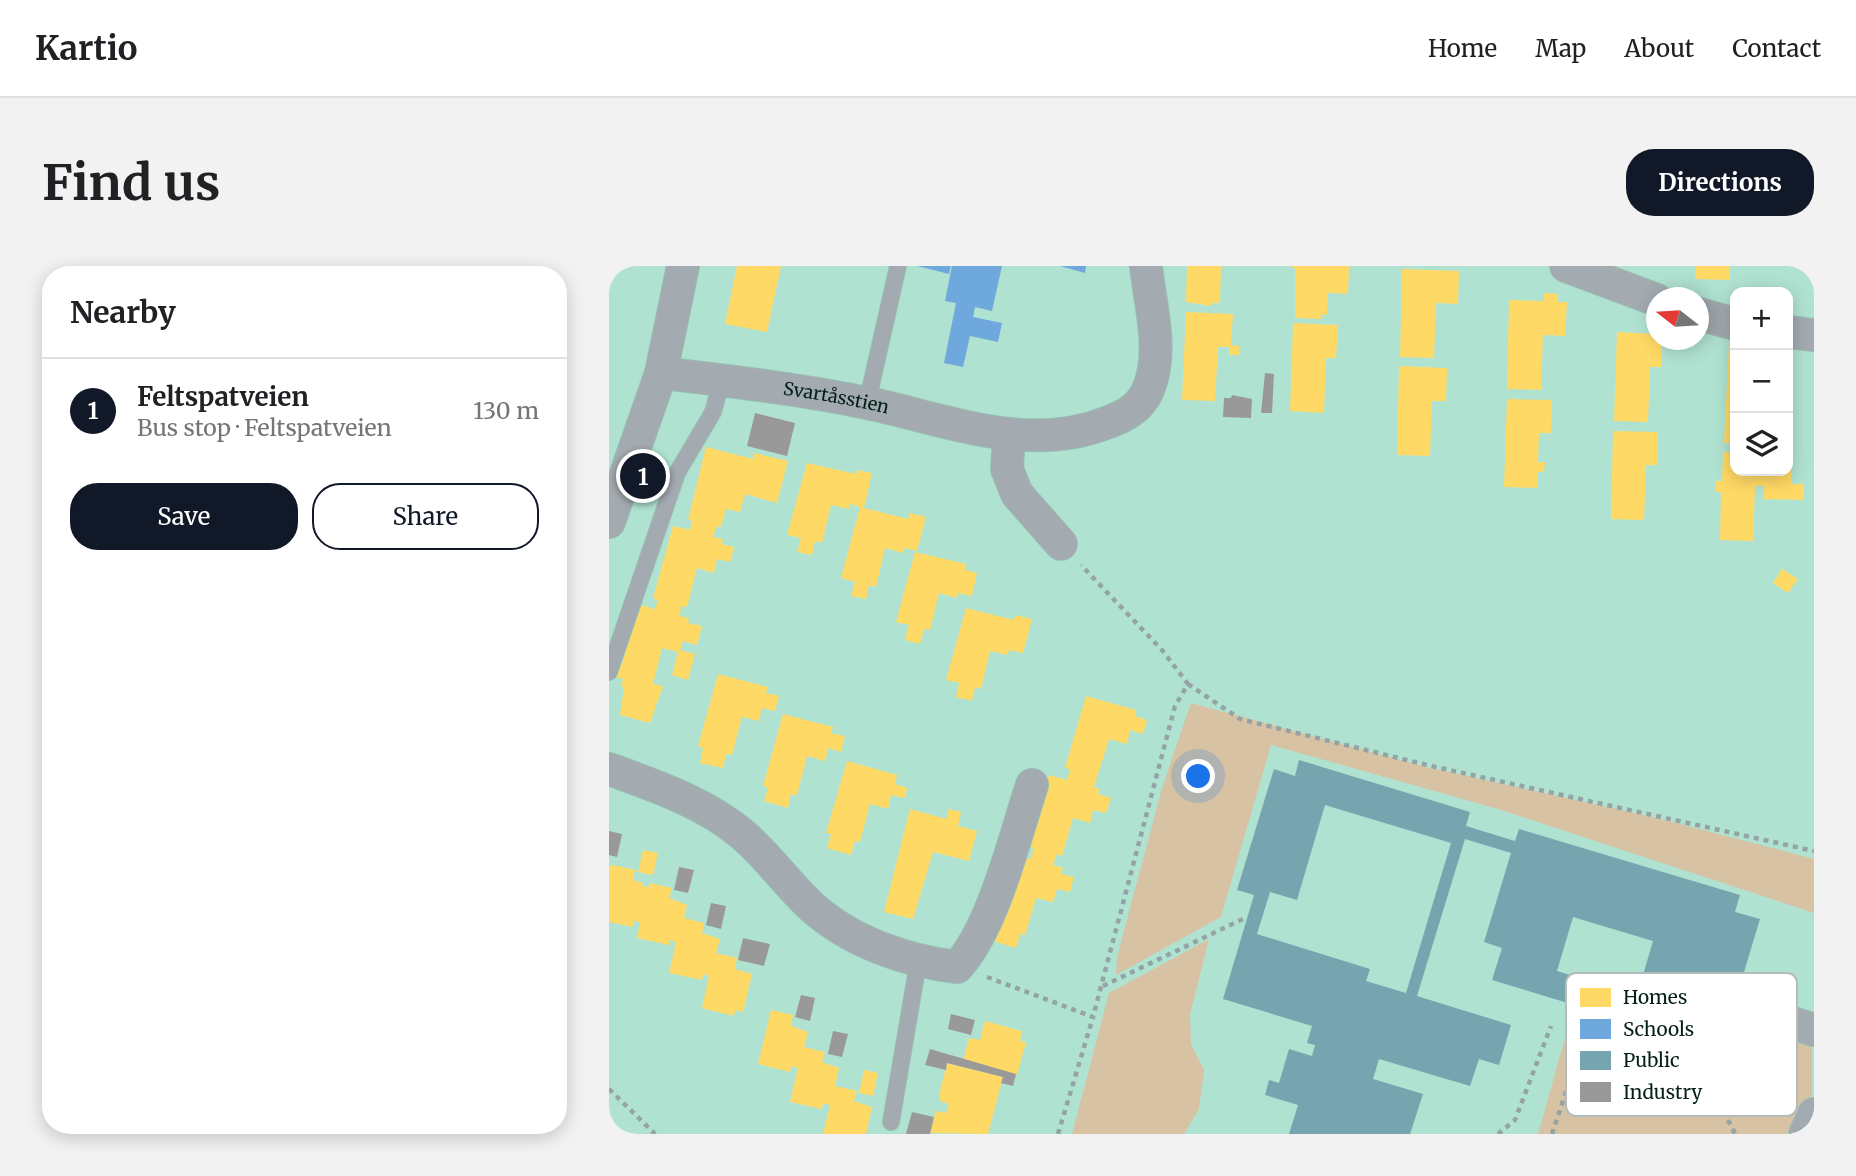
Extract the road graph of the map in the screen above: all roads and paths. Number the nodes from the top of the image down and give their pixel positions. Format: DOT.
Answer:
graph roads {
  1 [pos="683,266"];
  2 [pos="898,266"];
  3 [pos="1146,266"];
  4 [pos="1566,266"];
  5 [pos="1646,296"];
  6 [pos="1709,317"];
  7 [pos="1730,323"];
  8 [pos="1793,333"];
  9 [pos="1814,335"];
  10 [pos="661,373"];
  11 [pos="722,380"];
  12 [pos="867,403"];
  13 [pos="1009,435"];
  14 [pos="609,522"];
  15 [pos="1061,544"];
  16 [pos="609,672"];
  17 [pos="1188,684"];
  18 [pos="609,769"];
  19 [pos="1032,785"];
  20 [pos="1814,851"];
  21 [pos="1247,917"];
  22 [pos="918,962"];
  23 [pos="957,967"];
  24 [pos="1102,986"];
  25 [pos="1093,1017"];
  26 [pos="1797,1024"];
  27 [pos="1551,1026"];
  28 [pos="1814,1030"];
  29 [pos="609,1089"];
  30 [pos="1566,1092"];
  31 [pos="1814,1114"];
  32 [pos="1727,1116"];
  33 [pos="891,1122"];
  34 [pos="655,1134"];
  35 [pos="1058,1134"];
  36 [pos="1498,1134"];
  37 [pos="1552,1134"];
  38 [pos="1735,1134"];
  39 [pos="1805,1134"];
  1 -- 10 [label="street"];
  2 -- 12 [label="lane"];
  3 -- 13 [label="street, Svartåsstien"];
  4 -- 5 [label="street"];
  6 -- 7 [label="street"];
  8 -- 9 [label="street"];
  10 -- 11 [label="street, Svartåsstien"];
  10 -- 14 [label="street"];
  11 -- 12 [label="street, Svartåsstien"];
  11 -- 16 [label="lane"];
  12 -- 13 [label="street, Svartåsstien"];
  13 -- 15 [label="street"];
  15 -- 17 [label="path"];
  17 -- 20 [label="path"];
  17 -- 24 [label="path"];
  18 -- 22 [label="street"];
  19 -- 23 [label="street"];
  21 -- 24 [label="path"];
  22 -- 23 [label="street"];
  22 -- 33 [label="lane"];
  23 -- 25 [label="path"];
  24 -- 25 [label="path"];
  25 -- 35 [label="path"];
  26 -- 28 [label="street"];
  27 -- 36 [label="path"];
  29 -- 34 [label="path"];
  30 -- 37 [label="path"];
  31 -- 39 [label="street"];
  32 -- 38 [label="path"];
}
